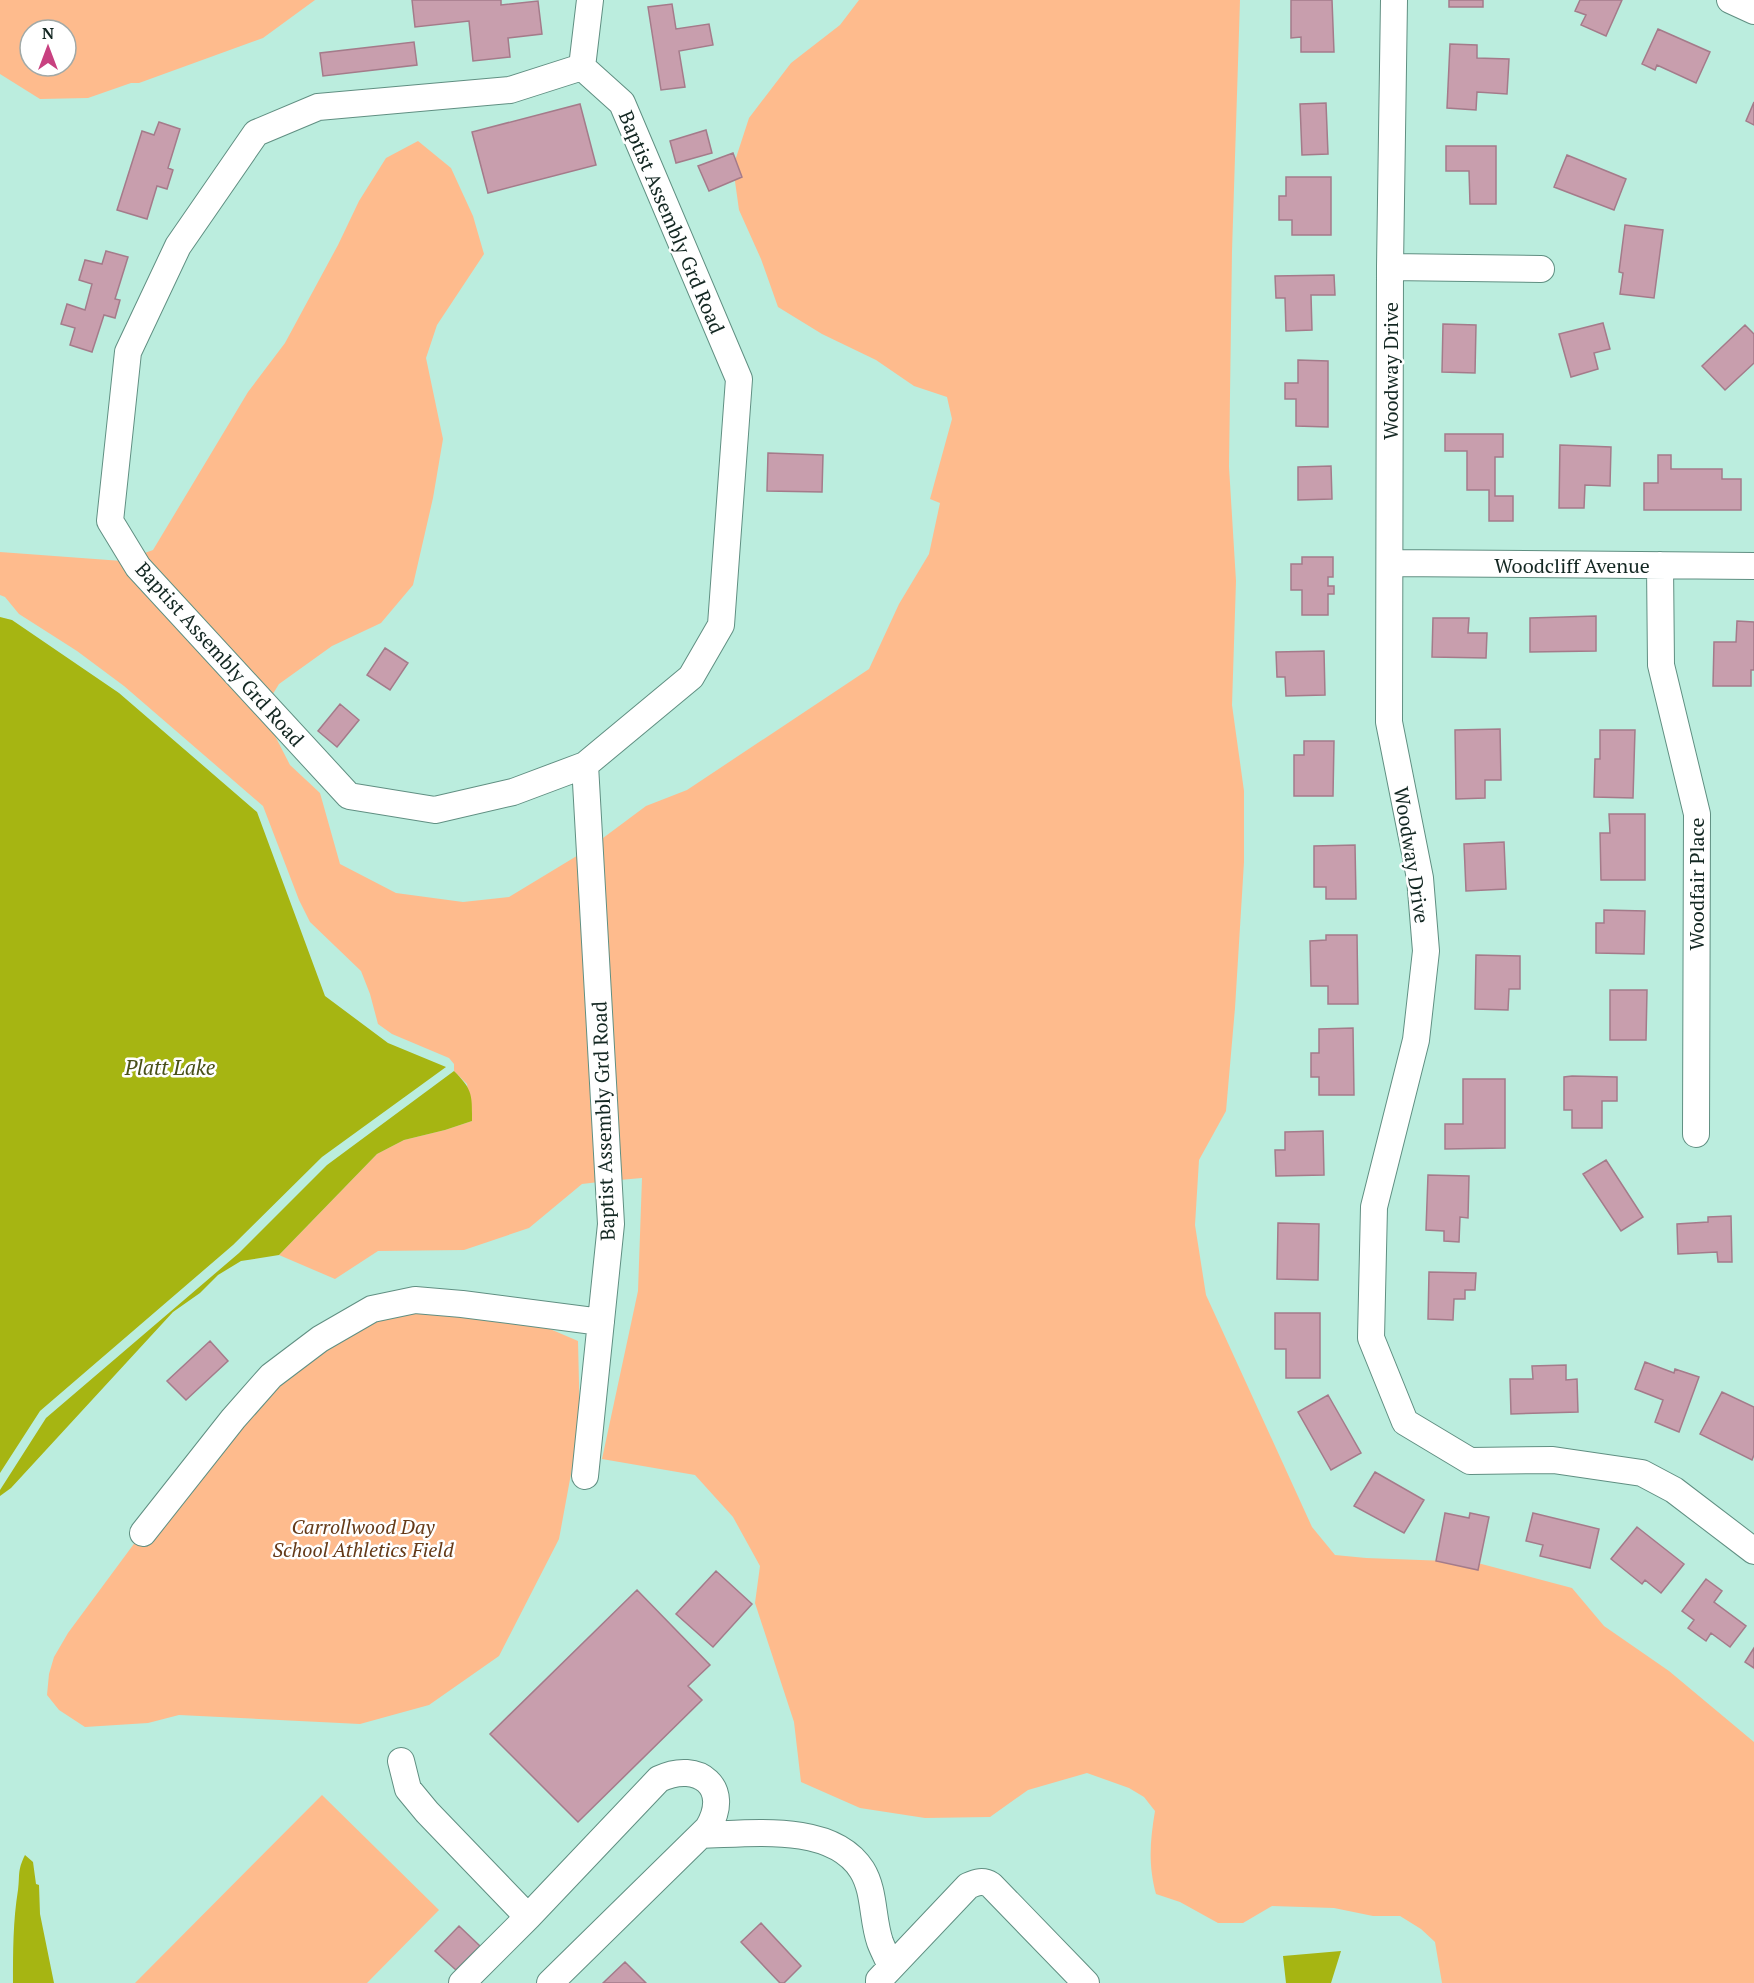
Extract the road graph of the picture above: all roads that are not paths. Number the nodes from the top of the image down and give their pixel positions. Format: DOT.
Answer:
graph roads {
  1 [pos="590,0"];
  2 [pos="1394,0"];
  3 [pos="1730,0"];
  4 [pos="1754,11"];
  5 [pos="582,67"];
  6 [pos="1390,267"];
  7 [pos="1541,269"];
  8 [pos="1390,563"];
  9 [pos="1660,565"];
  10 [pos="1754,566"];
  11 [pos="585,765"];
  12 [pos="1696,1134"];
  13 [pos="601,1322"];
  14 [pos="585,1476"];
  15 [pos="143,1533"];
  16 [pos="1754,1551"];
  17 [pos="401,1761"];
  18 [pos="701,1835"];
  19 [pos="528,1917"];
  20 [pos="885,1975"];
  21 [pos="462,1983"];
  22 [pos="550,1983"];
  23 [pos="1086,1983"];
  1 -- 5 [label="street"];
  2 -- 6 [label="street, Woodway Drive"];
  3 -- 4 [label="street"];
  5 -- 11 [label="street, Baptist Assembly Grd Road"];
  5 -- 11 [label="street, Baptist Assembly Grd Road"];
  6 -- 7 [label="street"];
  6 -- 8 [label="street, Woodway Drive"];
  8 -- 9 [label="street, Woodcliff Avenue"];
  8 -- 16 [label="street, Woodway Drive"];
  9 -- 10 [label="street, Woodcliff Avenue"];
  9 -- 12 [label="street, Woodfair Place"];
  11 -- 13 [label="street, Baptist Assembly Grd Road"];
  13 -- 14 [label="street, Baptist Assembly Grd Road"];
  13 -- 15 [label="street"];
  17 -- 19 [label="street"];
  18 -- 19 [label="street"];
  18 -- 20 [label="street"];
  18 -- 22 [label="street"];
  19 -- 21 [label="street"];
  20 -- 23 [label="street"];
}
